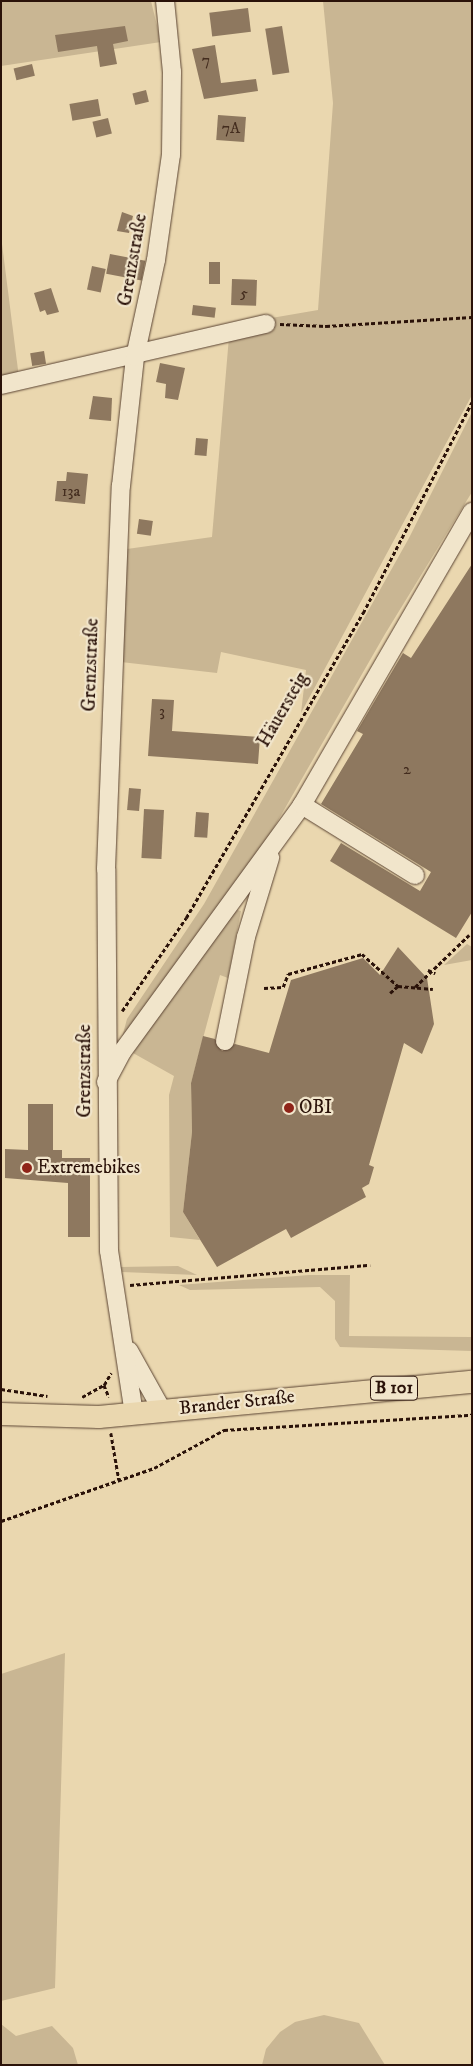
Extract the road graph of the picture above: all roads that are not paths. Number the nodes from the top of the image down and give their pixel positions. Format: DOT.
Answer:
graph roads {
  1 [pos="165,1"];
  2 [pos="266,324"];
  3 [pos="135,357"];
  4 [pos="1,385"];
  5 [pos="472,512"];
  6 [pos="302,805"];
  7 [pos="275,843"];
  8 [pos="415,875"];
  9 [pos="225,1042"];
  10 [pos="105,1084"];
  11 [pos="120,1335"];
  12 [pos="472,1382"];
  13 [pos="162,1410"];
  14 [pos="1,1414"];
  15 [pos="134,1414"];
  1 -- 3 [label="street, Grenzstraße"];
  2 -- 3 [label="street"];
  3 -- 4 [label="street"];
  3 -- 10 [label="street, Grenzstraße"];
  5 -- 6 [label="street"];
  6 -- 7 [label="street"];
  6 -- 8 [label="street"];
  7 -- 9 [label="street"];
  7 -- 10 [label="street"];
  10 -- 11 [label="street, Grenzstraße"];
  11 -- 13 [label="street, Grenzstraße"];
  11 -- 15 [label="street, Grenzstraße"];
  12 -- 13 [label="main road, Brander Straße / B 101"];
  13 -- 15 [label="main road, Brander Straße / B 101"];
  14 -- 15 [label="main road, Brander Straße / B 101"];
}
